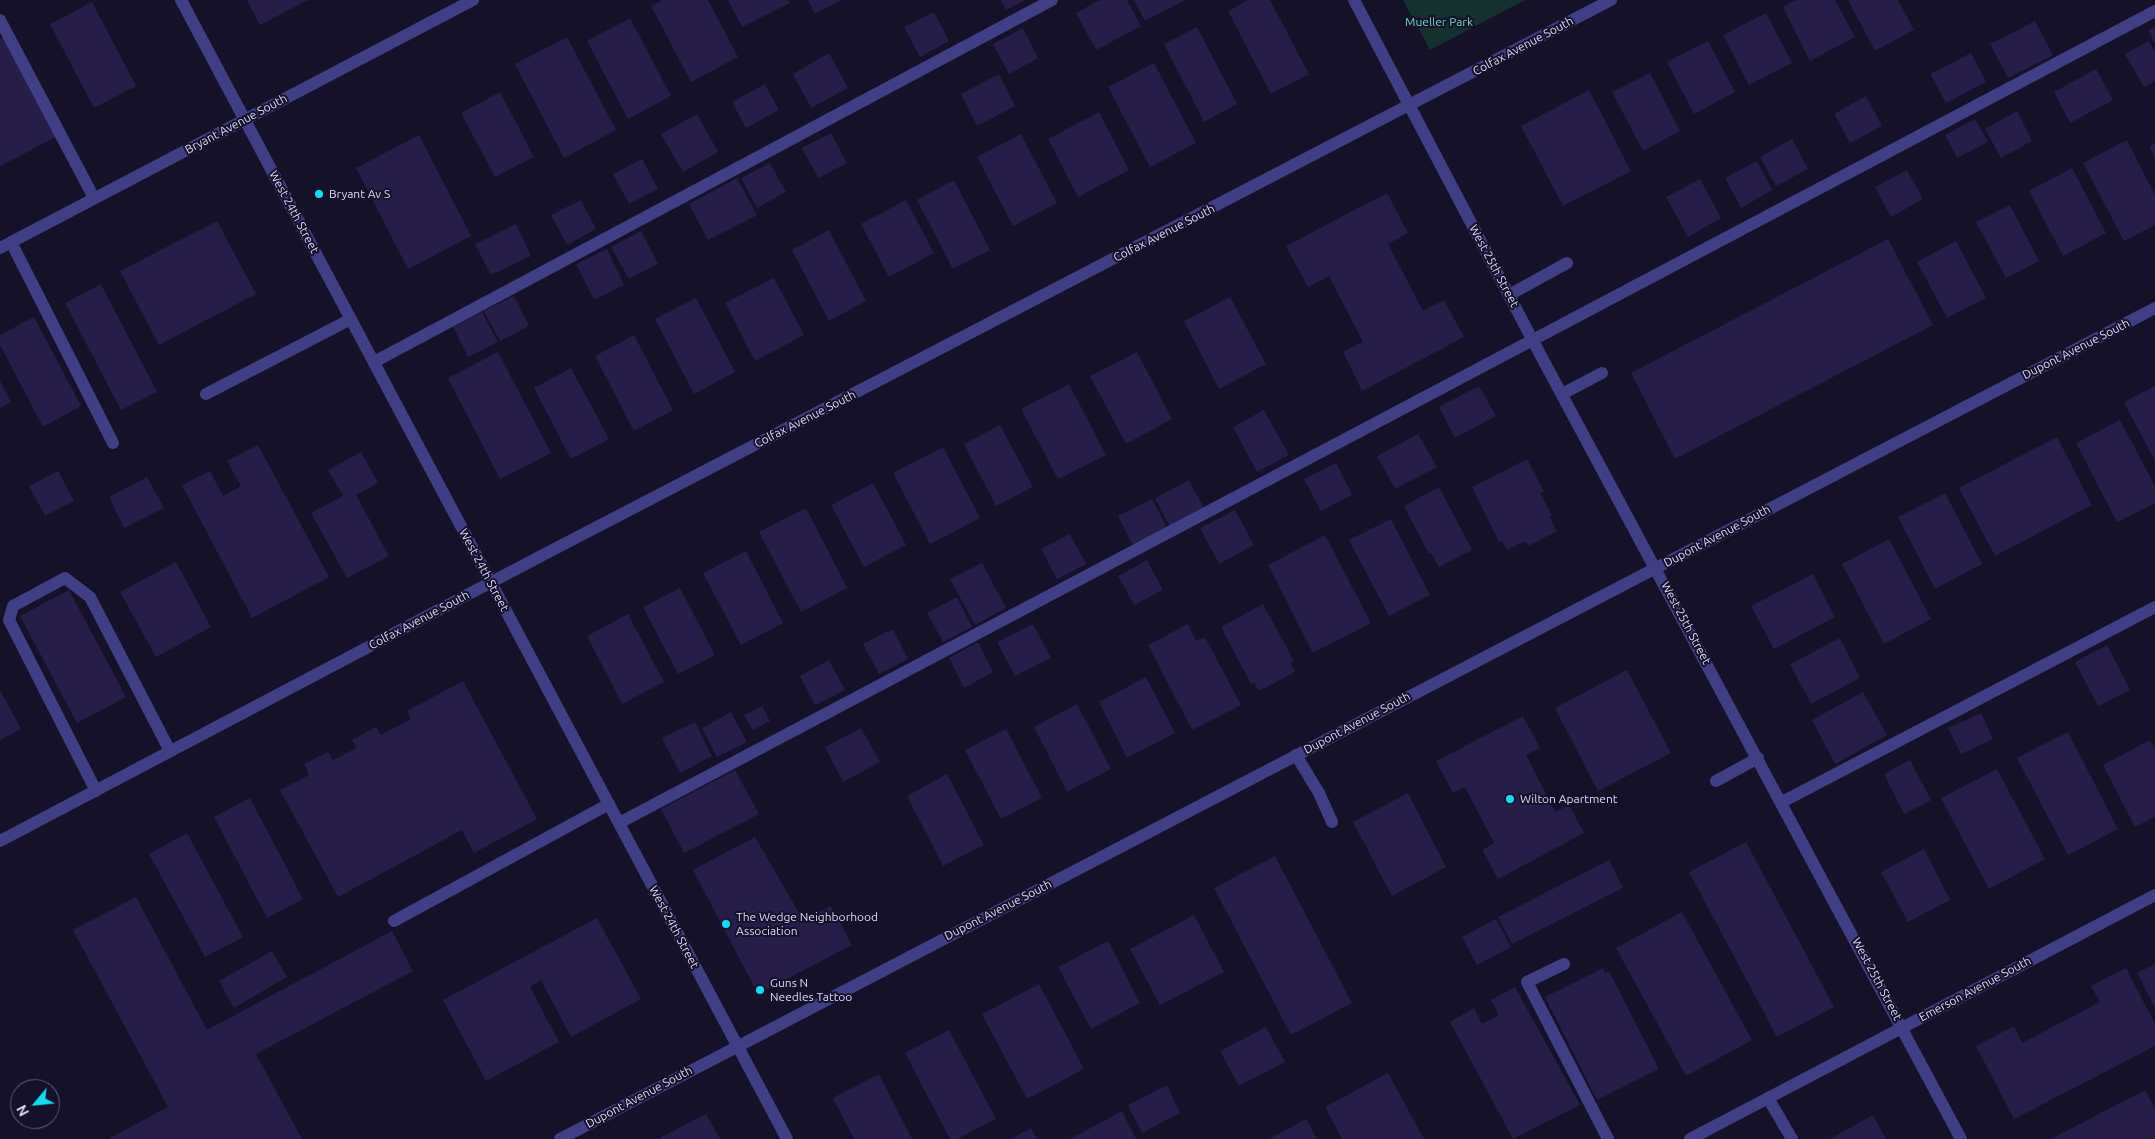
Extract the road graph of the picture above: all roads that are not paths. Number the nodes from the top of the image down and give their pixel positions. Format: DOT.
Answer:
graph roads {
  1 [pos="181,0"];
  2 [pos="473,0"];
  3 [pos="1052,0"];
  4 [pos="1354,0"];
  5 [pos="1611,0"];
  6 [pos="2155,11"];
  7 [pos="0,20"];
  8 [pos="1410,106"];
  9 [pos="245,119"];
  10 [pos="94,198"];
  11 [pos="5,245"];
  12 [pos="1567,263"];
  13 [pos="1509,295"];
  14 [pos="2155,308"];
  15 [pos="351,319"];
  16 [pos="1533,341"];
  17 [pos="374,362"];
  18 [pos="1602,373"];
  19 [pos="206,394"];
  20 [pos="1562,394"];
  21 [pos="113,443"];
  22 [pos="1656,567"];
  23 [pos="491,582"];
  24 [pos="2155,607"];
  25 [pos="170,751"];
  26 [pos="1296,755"];
  27 [pos="1758,758"];
  28 [pos="1716,781"];
  29 [pos="96,791"];
  30 [pos="1782,802"];
  31 [pos="609,804"];
  32 [pos="1332,822"];
  33 [pos="619,823"];
  34 [pos="0,841"];
  35 [pos="2155,895"];
  36 [pos="394,921"];
  37 [pos="1564,964"];
  38 [pos="1902,1027"];
  39 [pos="737,1045"];
  40 [pos="1768,1098"];
  41 [pos="560,1139"];
  42 [pos="787,1139"];
  43 [pos="1608,1139"];
  44 [pos="1690,1139"];
  45 [pos="1792,1139"];
  46 [pos="1961,1139"];
  1 -- 9 [label="street, West 24th Street"];
  2 -- 9 [label="street, Bryant Avenue South"];
  3 -- 17 [label="street"];
  4 -- 8 [label="street, West 25th Street"];
  5 -- 8 [label="street, Colfax Avenue South"];
  6 -- 16 [label="street"];
  7 -- 10 [label="street"];
  8 -- 13 [label="street, West 25th Street"];
  8 -- 23 [label="street, Colfax Avenue South"];
  9 -- 10 [label="street, Bryant Avenue South"];
  9 -- 15 [label="street, West 24th Street"];
  10 -- 11 [label="street, Bryant Avenue South"];
  11 -- 21 [label="street"];
  12 -- 13 [label="street"];
  13 -- 16 [label="street, West 25th Street"];
  14 -- 22 [label="street, Dupont Avenue South"];
  15 -- 17 [label="street, West 24th Street"];
  15 -- 19 [label="street"];
  16 -- 20 [label="street, West 25th Street"];
  16 -- 33 [label="street"];
  17 -- 23 [label="street, West 24th Street"];
  18 -- 20 [label="street"];
  20 -- 22 [label="street, West 25th Street"];
  22 -- 26 [label="street, Dupont Avenue South"];
  22 -- 27 [label="street, West 25th Street"];
  23 -- 25 [label="street, Colfax Avenue South"];
  23 -- 31 [label="street, West 24th Street"];
  24 -- 30 [label="street"];
  25 -- 29 [label="street, Colfax Avenue South"];
  25 -- 29 [label="street"];
  26 -- 32 [label="street"];
  26 -- 39 [label="street, Dupont Avenue South"];
  27 -- 28 [label="street"];
  27 -- 30 [label="street, West 25th Street"];
  29 -- 34 [label="street, Colfax Avenue South"];
  30 -- 38 [label="street, West 25th Street"];
  31 -- 33 [label="street, West 24th Street"];
  31 -- 36 [label="street"];
  33 -- 39 [label="street, West 24th Street"];
  35 -- 38 [label="street, Emerson Avenue South"];
  37 -- 43 [label="street"];
  38 -- 40 [label="street, Emerson Avenue South"];
  38 -- 46 [label="street, West 25th Street"];
  39 -- 41 [label="street, Dupont Avenue South"];
  39 -- 42 [label="street, West 24th Street"];
  40 -- 44 [label="street, Emerson Avenue South"];
  40 -- 45 [label="street"];
}
